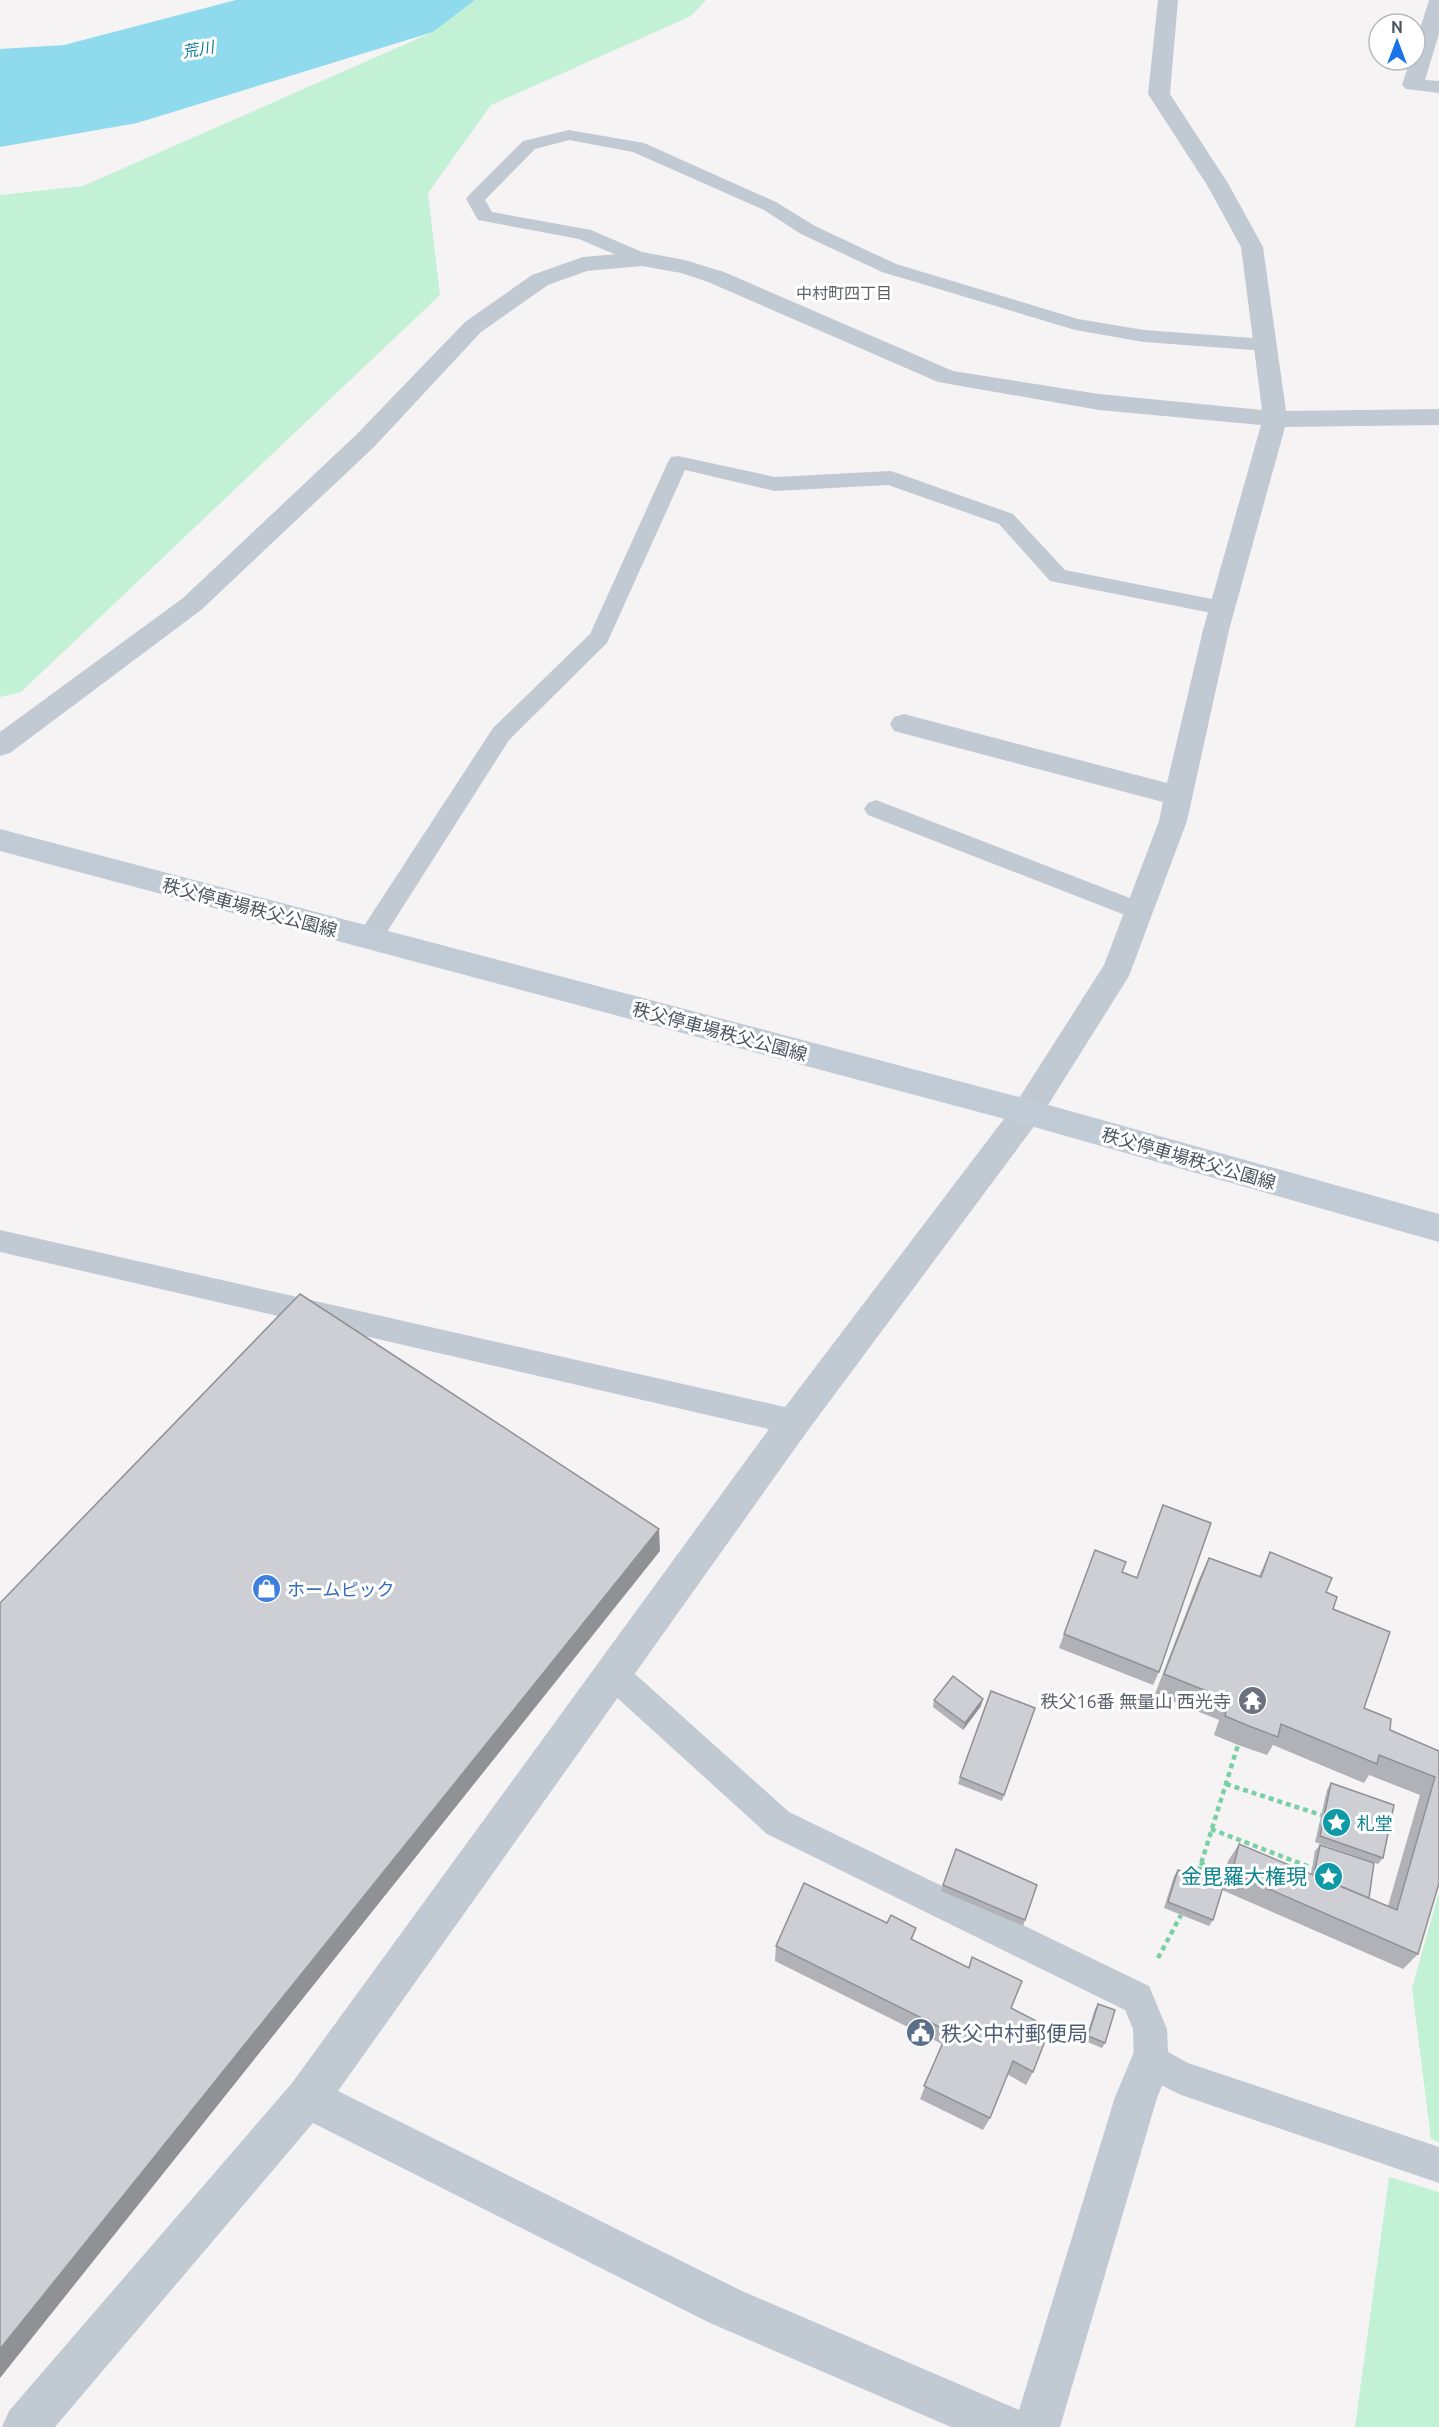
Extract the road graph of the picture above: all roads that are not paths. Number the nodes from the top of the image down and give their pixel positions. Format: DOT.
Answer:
graph roads {
  1 [pos="1168,0"];
  2 [pos="1439,0"];
  3 [pos="1439,87"];
  4 [pos="642,259"];
  5 [pos="1266,345"];
  6 [pos="1439,417"];
  7 [pos="1275,419"];
  8 [pos="1222,608"];
  9 [pos="904,724"];
  10 [pos="0,746"];
  11 [pos="1179,796"];
  12 [pos="876,809"];
  13 [pos="0,840"];
  14 [pos="1139,911"];
  15 [pos="369,939"];
  16 [pos="1027,1112"];
  17 [pos="1439,1228"];
  18 [pos="0,1241"];
  19 [pos="794,1422"];
  20 [pos="614,1675"];
  21 [pos="1151,2062"];
  22 [pos="307,2098"];
  23 [pos="1439,2165"];
  24 [pos="25,2427"];
  25 [pos="1004,2427"];
  26 [pos="1037,2427"];
  1 -- 5 [label="street"];
  2 -- 3 [label="street"];
  4 -- 5 [label="lane"];
  4 -- 7 [label="street"];
  4 -- 10 [label="street"];
  5 -- 7 [label="street"];
  6 -- 7 [label="street"];
  7 -- 8 [label="street"];
  8 -- 11 [label="street"];
  8 -- 15 [label="lane"];
  9 -- 11 [label="street"];
  11 -- 14 [label="street"];
  12 -- 14 [label="lane"];
  13 -- 15 [label="main road, 秩父停車場秩父公園線"];
  14 -- 16 [label="street"];
  15 -- 16 [label="main road, 秩父停車場秩父公園線"];
  16 -- 17 [label="main road, 秩父停車場秩父公園線"];
  16 -- 19 [label="street"];
  18 -- 19 [label="lane"];
  19 -- 20 [label="street"];
  20 -- 21 [label="lane"];
  20 -- 22 [label="street"];
  21 -- 23 [label="lane"];
  21 -- 26 [label="street"];
  22 -- 24 [label="street"];
  22 -- 25 [label="street"];
}
